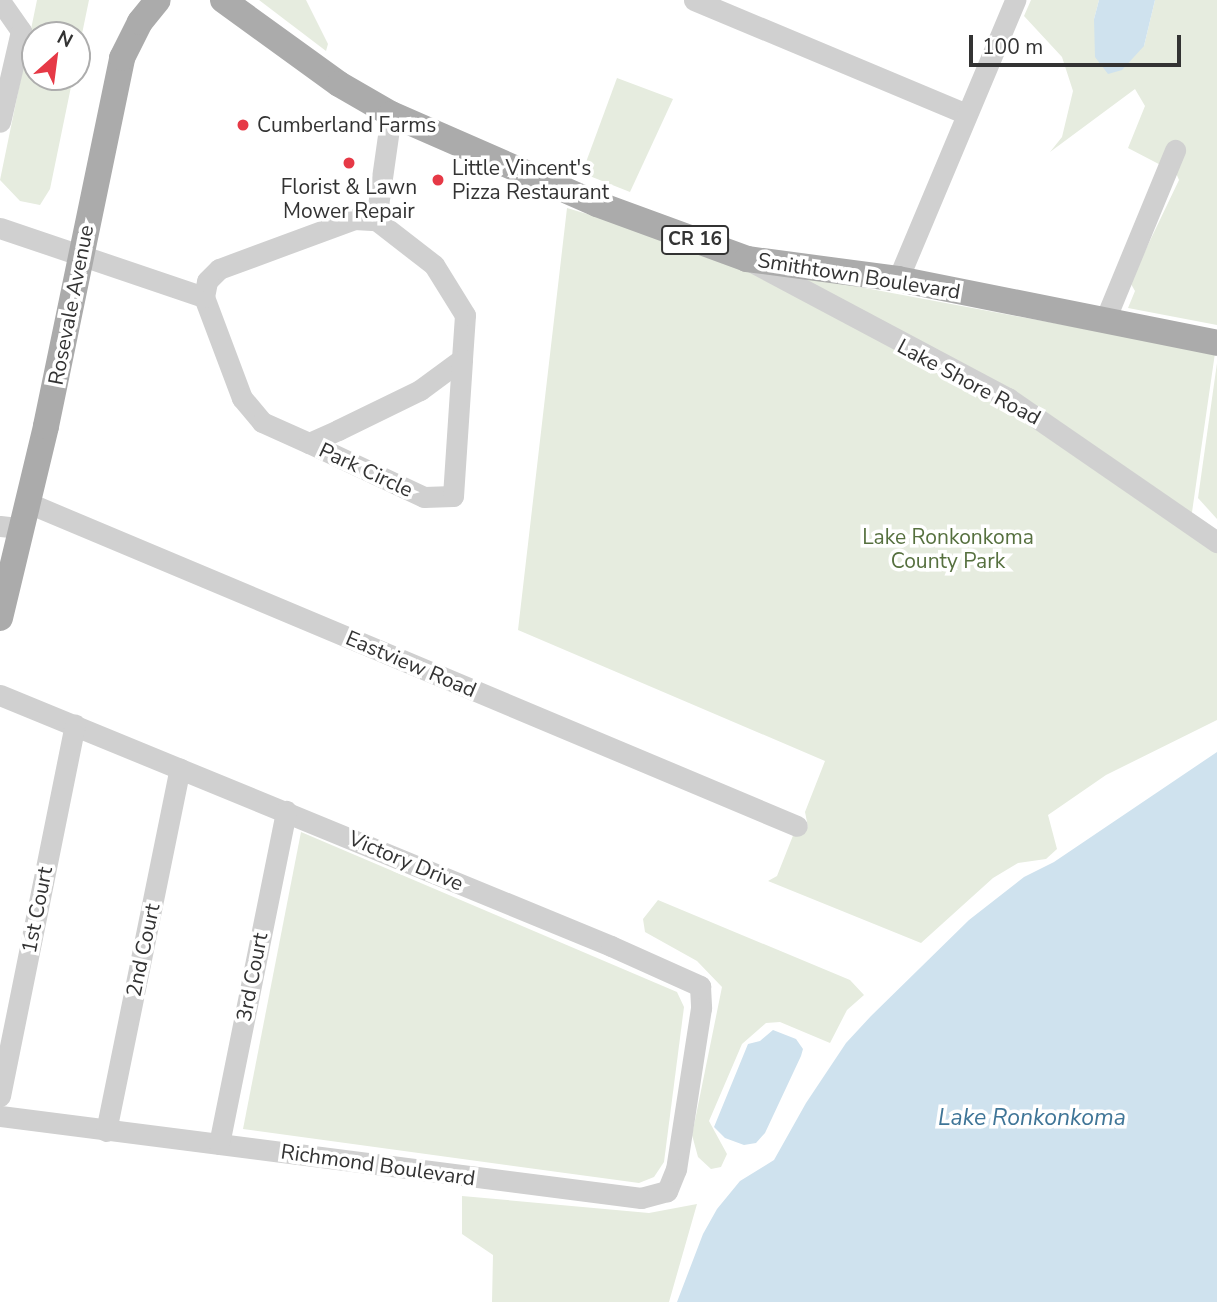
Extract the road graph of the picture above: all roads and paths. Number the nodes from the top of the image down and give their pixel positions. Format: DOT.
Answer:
graph roads {
  1 [pos="158,0"];
  2 [pos="223,0"];
  3 [pos="694,0"];
  4 [pos="1015,0"];
  5 [pos="0,1"];
  6 [pos="391,114"];
  7 [pos="966,114"];
  8 [pos="0,122"];
  9 [pos="1174,150"];
  10 [pos="376,220"];
  11 [pos="0,228"];
  12 [pos="80,256"];
  13 [pos="747,259"];
  14 [pos="898,279"];
  15 [pos="204,297"];
  16 [pos="1105,320"];
  17 [pos="1217,343"];
  18 [pos="463,359"];
  19 [pos="309,443"];
  20 [pos="26,502"];
  21 [pos="10,527"];
  22 [pos="1217,542"];
  23 [pos="0,618"];
  24 [pos="0,695"];
  25 [pos="75,724"];
  26 [pos="180,768"];
  27 [pos="286,811"];
  28 [pos="797,826"];
  29 [pos="0,1096"];
  30 [pos="684,1103"];
  31 [pos="0,1116"];
  32 [pos="106,1131"];
  33 [pos="219,1143"];
  1 -- 12 [label="main road, Rosevale Avenue"];
  2 -- 6 [label="main road, Smithtown Boulevard / CR 16"];
  3 -- 7 [label="street"];
  4 -- 7 [label="street"];
  5 -- 8 [label="street"];
  6 -- 10 [label="street"];
  6 -- 13 [label="main road, Smithtown Boulevard / CR 16"];
  7 -- 14 [label="street"];
  9 -- 16 [label="street"];
  10 -- 15 [label="street"];
  10 -- 18 [label="street, Park Circle"];
  11 -- 12 [label="street"];
  12 -- 15 [label="street"];
  12 -- 20 [label="main road, Rosevale Avenue"];
  13 -- 14 [label="main road, Smithtown Boulevard / CR 16"];
  13 -- 22 [label="street, Lake Shore Road"];
  14 -- 16 [label="main road, Smithtown Boulevard / CR 16"];
  15 -- 19 [label="street, Park Circle"];
  16 -- 17 [label="main road, Smithtown Boulevard / CR 16"];
  18 -- 19 [label="street, Park Circle"];
  18 -- 19 [label="street, Park Circle"];
  20 -- 21 [label="main road, Rosevale Avenue"];
  20 -- 28 [label="street, Eastview Road"];
  21 -- 23 [label="main road, Rosevale Avenue"];
  24 -- 25 [label="street, Victory Drive"];
  25 -- 26 [label="street, Victory Drive"];
  25 -- 29 [label="street, 1st Court"];
  26 -- 27 [label="street, Victory Drive"];
  26 -- 32 [label="street, 2nd Court"];
  27 -- 30 [label="street, Victory Drive"];
  27 -- 33 [label="street, 3rd Court"];
  30 -- 33 [label="street, Richmond Boulevard"];
  31 -- 32 [label="street, Richmond Boulevard"];
  32 -- 33 [label="street, Richmond Boulevard"];
}
